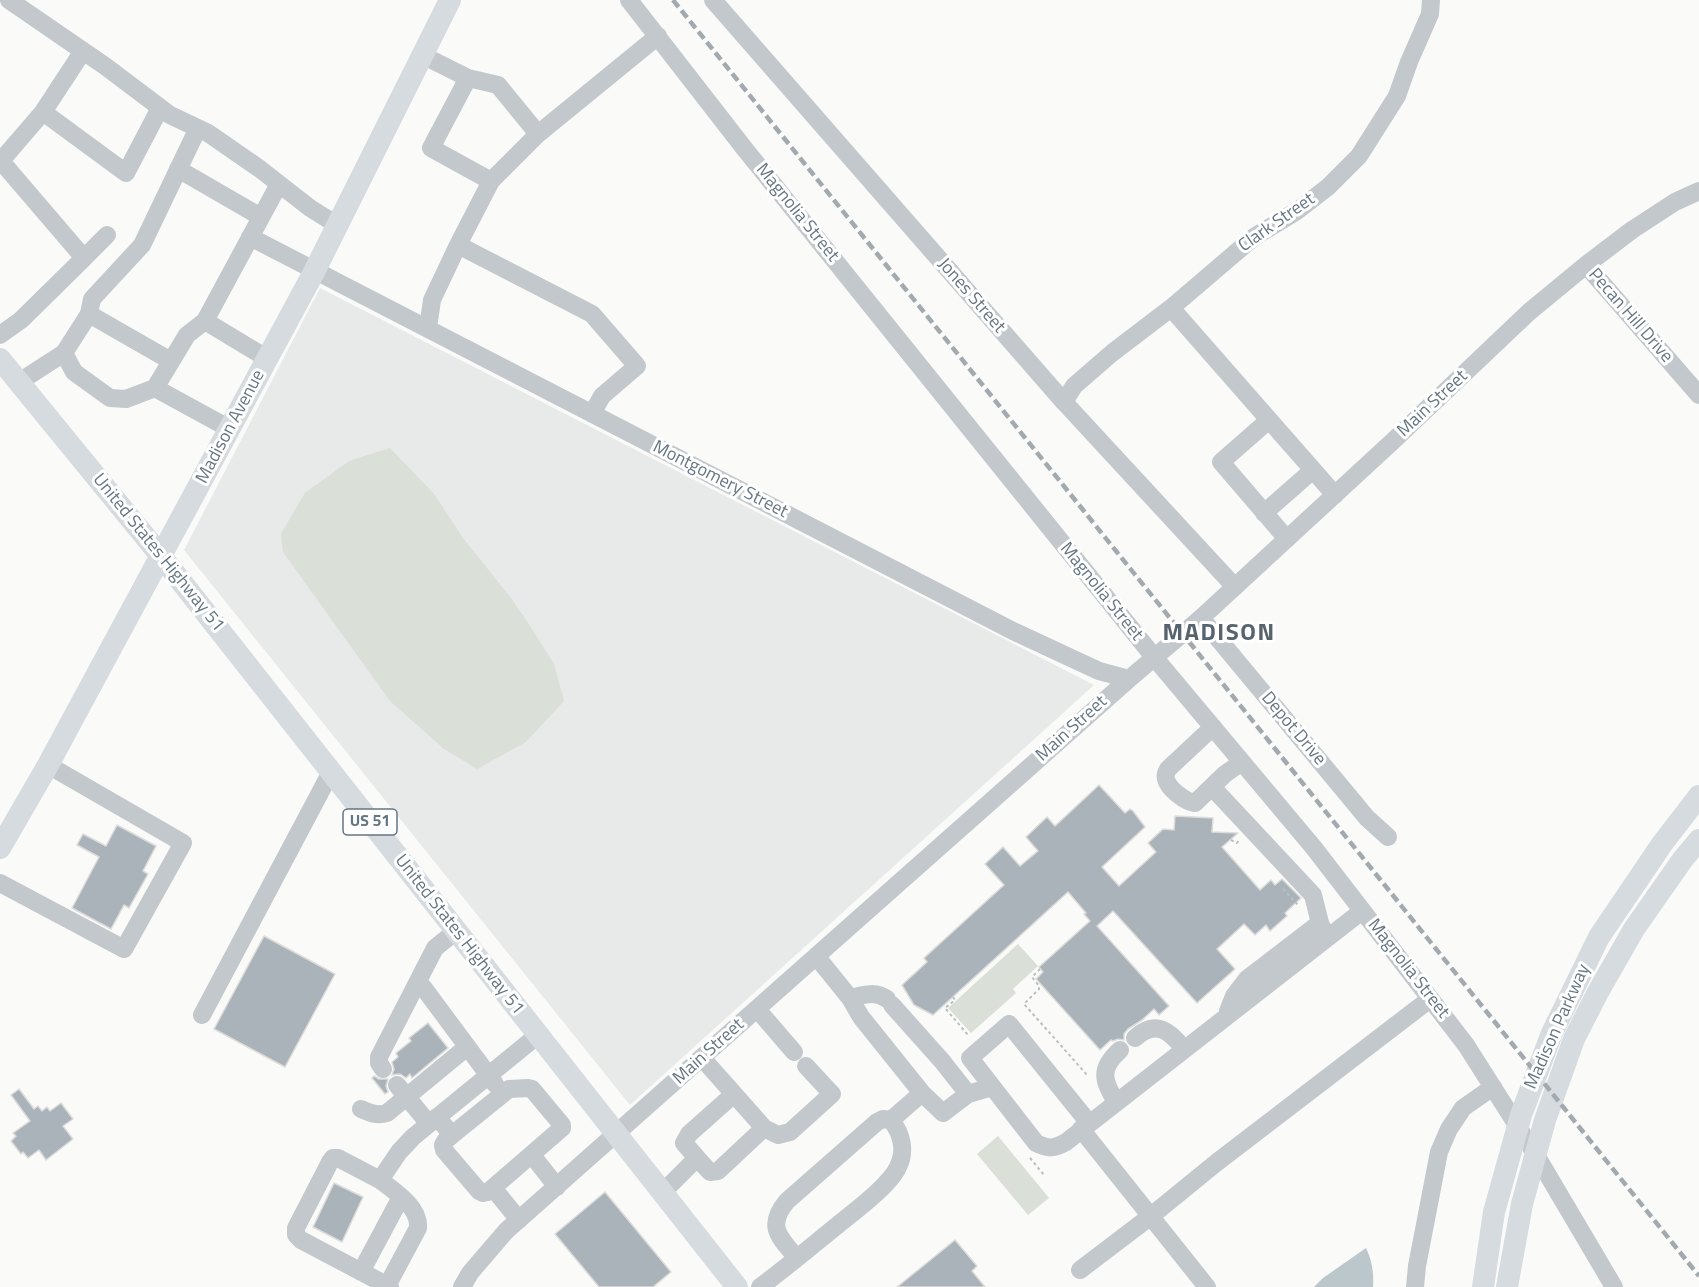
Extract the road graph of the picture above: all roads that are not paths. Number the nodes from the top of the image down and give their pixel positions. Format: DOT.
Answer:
graph roads {
  1 [pos="9,0"];
  2 [pos="450,0"];
  3 [pos="629,0"];
  4 [pos="712,0"];
  5 [pos="1431,0"];
  6 [pos="658,36"];
  7 [pos="83,51"];
  8 [pos="422,55"];
  9 [pos="468,78"];
  10 [pos="160,108"];
  11 [pos="43,112"];
  12 [pos="198,128"];
  13 [pos="538,134"];
  14 [pos="0,161"];
  15 [pos="178,169"];
  16 [pos="491,181"];
  17 [pos="279,184"];
  18 [pos="1699,191"];
  19 [pos="261,217"];
  20 [pos="337,225"];
  21 [pos="107,235"];
  22 [pos="250,237"];
  23 [pos="458,245"];
  24 [pos="84,258"];
  25 [pos="1586,265"];
  26 [pos="315,272"];
  27 [pos="1171,308"];
  28 [pos="89,314"];
  29 [pos="205,321"];
  30 [pos="428,328"];
  31 [pos="0,335"];
  32 [pos="64,353"];
  33 [pos="268,358"];
  34 [pos="0,359"];
  35 [pos="171,361"];
  36 [pos="19,382"];
  37 [pos="155,388"];
  38 [pos="1699,395"];
  39 [pos="1064,402"];
  40 [pos="592,414"];
  41 [pos="1269,420"];
  42 [pos="230,429"];
  43 [pos="1313,470"];
  44 [pos="1335,495"];
  45 [pos="1264,513"];
  46 [pos="1287,539"];
  47 [pos="161,556"];
  48 [pos="1235,586"];
  49 [pos="1201,618"];
  50 [pos="1154,657"];
  51 [pos="1129,679"];
  52 [pos="1213,727"];
  53 [pos="1242,762"];
  54 [pos="48,765"];
  55 [pos="331,772"];
  56 [pos="1212,787"];
  57 [pos="1699,796"];
  58 [pos="1388,837"];
  59 [pos="1699,840"];
  60 [pos="0,848"];
  61 [pos="0,883"];
  62 [pos="1362,911"];
  63 [pos="1324,931"];
  64 [pos="456,932"];
  65 [pos="816,956"];
  66 [pos="417,984"];
  67 [pos="850,998"];
  68 [pos="1430,999"];
  69 [pos="757,1009"];
  70 [pos="202,1015"];
  71 [pos="538,1035"];
  72 [pos="1135,1038"];
  73 [pos="467,1047"];
  74 [pos="1184,1049"];
  75 [pos="1120,1050"];
  76 [pos="794,1052"];
  77 [pos="702,1058"];
  78 [pos="806,1066"];
  79 [pos="384,1069"];
  80 [pos="488,1075"];
  81 [pos="992,1087"];
  82 [pos="1492,1087"];
  83 [pos="402,1091"];
  84 [pos="922,1093"];
  85 [pos="503,1094"];
  86 [pos="734,1094"];
  87 [pos="968,1095"];
  88 [pos="1116,1102"];
  89 [pos="361,1109"];
  90 [pos="433,1120"];
  91 [pos="891,1120"];
  92 [pos="1085,1126"];
  93 [pos="764,1128"];
  94 [pos="452,1135"];
  95 [pos="616,1135"];
  96 [pos="532,1155"];
  97 [pos="698,1158"];
  98 [pos="380,1180"];
  99 [pos="557,1187"];
  100 [pos="493,1188"];
  101 [pos="662,1192"];
  102 [pos="401,1197"];
  103 [pos="1151,1216"];
  104 [pos="519,1220"];
  105 [pos="797,1258"];
  106 [pos="1080,1270"];
  107 [pos="362,1272"];
  108 [pos="389,1286"];
  109 [pos="462,1287"];
  110 [pos="737,1287"];
  111 [pos="760,1287"];
  112 [pos="1207,1287"];
  113 [pos="1414,1287"];
  114 [pos="1483,1287"];
  115 [pos="1507,1287"];
  116 [pos="1614,1287"];
  1 -- 7 [label="street"];
  2 -- 8 [label="main road, Madison Avenue"];
  3 -- 6 [label="street, Magnolia Street"];
  4 -- 39 [label="street, Jones Street"];
  5 -- 27 [label="street, Clark Street"];
  6 -- 13 [label="street"];
  6 -- 50 [label="street, Magnolia Street"];
  7 -- 10 [label="street"];
  7 -- 11 [label="street"];
  8 -- 9 [label="street"];
  8 -- 20 [label="main road, Madison Avenue"];
  9 -- 13 [label="street"];
  9 -- 16 [label="street"];
  10 -- 11 [label="street"];
  10 -- 12 [label="street"];
  11 -- 14 [label="street"];
  12 -- 15 [label="street"];
  12 -- 17 [label="street"];
  13 -- 16 [label="street"];
  14 -- 24 [label="street"];
  15 -- 19 [label="street"];
  15 -- 28 [label="street"];
  16 -- 23 [label="street"];
  17 -- 19 [label="street"];
  17 -- 20 [label="street"];
  18 -- 25 [label="street, Main Street"];
  19 -- 22 [label="street"];
  20 -- 26 [label="main road, Madison Avenue"];
  21 -- 24 [label="street"];
  22 -- 26 [label="street, Montgomery Street"];
  22 -- 29 [label="street"];
  23 -- 30 [label="street"];
  23 -- 40 [label="street"];
  24 -- 31 [label="street"];
  25 -- 38 [label="street, Pecan Hill Drive"];
  25 -- 44 [label="street, Main Street"];
  26 -- 30 [label="street, Montgomery Street"];
  26 -- 33 [label="main road, Madison Avenue"];
  27 -- 39 [label="street, Clark Street"];
  27 -- 41 [label="street"];
  28 -- 32 [label="street"];
  28 -- 35 [label="street"];
  29 -- 33 [label="street"];
  29 -- 35 [label="street"];
  30 -- 40 [label="street, Montgomery Street"];
  32 -- 36 [label="street"];
  32 -- 37 [label="street"];
  33 -- 42 [label="main road, Madison Avenue"];
  34 -- 36 [label="main road, United States Highway 51 / US 51"];
  35 -- 37 [label="street"];
  36 -- 47 [label="main road, United States Highway 51 / US 51"];
  37 -- 42 [label="street"];
  39 -- 48 [label="street, Jones Street"];
  40 -- 51 [label="street, Montgomery Street"];
  41 -- 43 [label="street"];
  41 -- 45 [label="street"];
  42 -- 47 [label="main road, Madison Avenue"];
  43 -- 44 [label="street"];
  43 -- 45 [label="street"];
  44 -- 46 [label="street, Main Street"];
  45 -- 46 [label="street"];
  46 -- 48 [label="street, Main Street"];
  47 -- 54 [label="main road, Madison Avenue"];
  47 -- 55 [label="main road, United States Highway 51 / US 51"];
  48 -- 49 [label="street, Main Street"];
  49 -- 50 [label="street, Main Street"];
  49 -- 58 [label="street, Depot Drive"];
  50 -- 51 [label="street, Main Street"];
  50 -- 52 [label="street, Magnolia Street"];
  51 -- 65 [label="street, Main Street"];
  52 -- 53 [label="street, Magnolia Street"];
  52 -- 56 [label="street"];
  53 -- 56 [label="street"];
  53 -- 62 [label="street, Magnolia Street"];
  54 -- 60 [label="main road, Madison Avenue"];
  54 -- 61 [label="street"];
  55 -- 64 [label="main road, United States Highway 51 / US 51"];
  55 -- 70 [label="street"];
  56 -- 63 [label="street"];
  57 -- 114 [label="main road, Madison Parkway"];
  59 -- 115 [label="main road, Madison Parkway"];
  62 -- 63 [label="street"];
  62 -- 68 [label="street, Magnolia Street"];
  63 -- 74 [label="street"];
  64 -- 66 [label="street"];
  64 -- 71 [label="main road, United States Highway 51 / US 51"];
  65 -- 67 [label="street"];
  65 -- 69 [label="street, Main Street"];
  66 -- 73 [label="street"];
  66 -- 79 [label="street"];
  67 -- 84 [label="street"];
  67 -- 87 [label="street"];
  68 -- 82 [label="street, Magnolia Street"];
  68 -- 103 [label="street"];
  69 -- 76 [label="street"];
  69 -- 77 [label="street, Main Street"];
  71 -- 80 [label="street"];
  71 -- 95 [label="main road, United States Highway 51 / US 51"];
  72 -- 74 [label="street"];
  73 -- 80 [label="street"];
  73 -- 83 [label="street"];
  74 -- 88 [label="street"];
  75 -- 88 [label="street"];
  77 -- 86 [label="street"];
  77 -- 95 [label="street, Main Street"];
  78 -- 93 [label="street"];
  80 -- 85 [label="street"];
  80 -- 90 [label="street"];
  81 -- 87 [label="street"];
  81 -- 92 [label="street"];
  81 -- 92 [label="street"];
  82 -- 113 [label="street"];
  82 -- 116 [label="street, Magnolia Street"];
  83 -- 89 [label="street"];
  83 -- 90 [label="street"];
  84 -- 87 [label="street"];
  84 -- 91 [label="street"];
  85 -- 94 [label="street"];
  85 -- 96 [label="street"];
  86 -- 93 [label="street"];
  86 -- 97 [label="street"];
  88 -- 92 [label="street"];
  90 -- 94 [label="street"];
  90 -- 98 [label="street"];
  91 -- 105 [label="street"];
  91 -- 105 [label="street"];
  92 -- 103 [label="street"];
  93 -- 97 [label="street"];
  94 -- 100 [label="street"];
  95 -- 99 [label="street, Main Street"];
  95 -- 101 [label="main road, United States Highway 51 / US 51"];
  96 -- 99 [label="street"];
  96 -- 100 [label="street"];
  97 -- 101 [label="street"];
  98 -- 102 [label="street"];
  98 -- 107 [label="street"];
  99 -- 104 [label="street, Main Street"];
  100 -- 104 [label="street"];
  101 -- 110 [label="main road, United States Highway 51 / US 51"];
  102 -- 107 [label="street"];
  102 -- 108 [label="street"];
  103 -- 106 [label="street"];
  103 -- 112 [label="street"];
  104 -- 109 [label="street, Main Street"];
  105 -- 111 [label="street"];
  107 -- 108 [label="street"];
}
